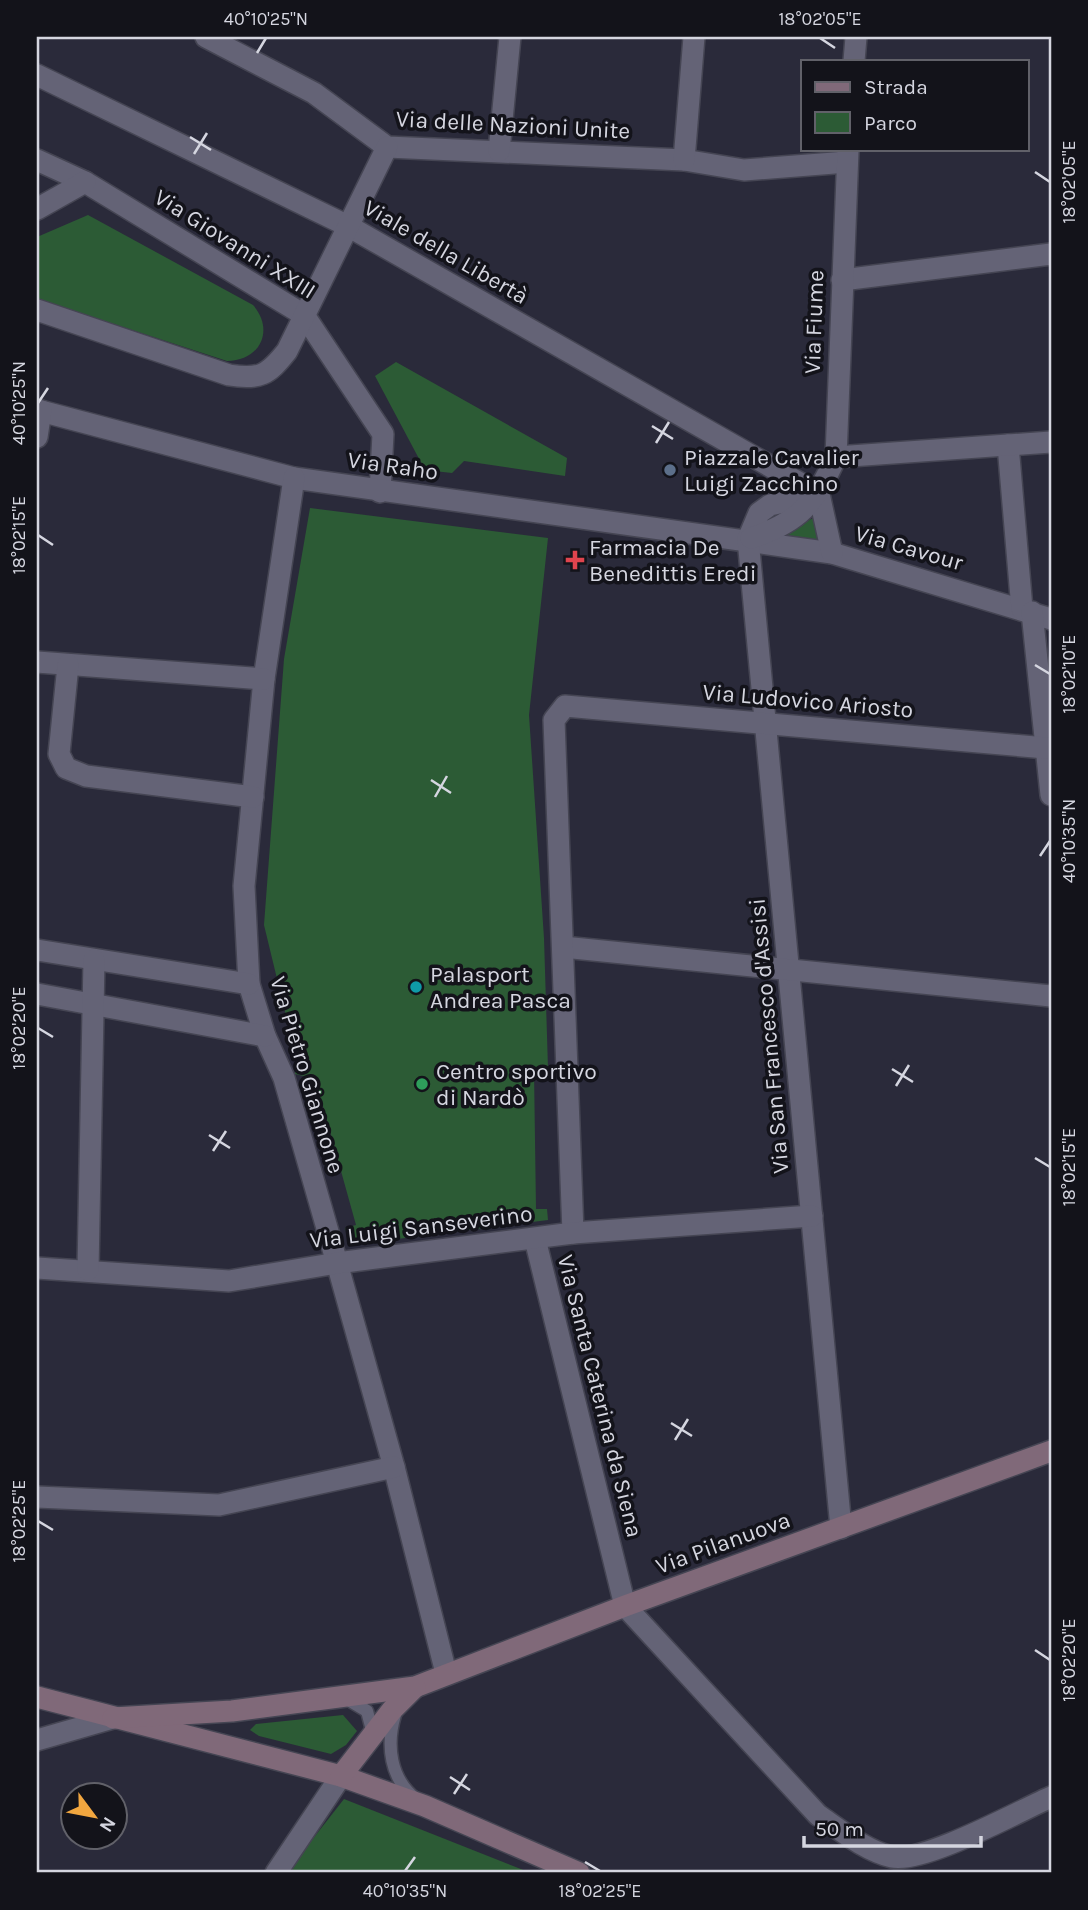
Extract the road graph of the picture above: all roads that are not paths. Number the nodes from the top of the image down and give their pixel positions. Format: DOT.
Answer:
graph roads {
  1 [pos="206,37"];
  2 [pos="510,37"];
  3 [pos="694,37"];
  4 [pos="856,37"];
  5 [pos="854,60"];
  6 [pos="37,75"];
  7 [pos="387,146"];
  8 [pos="499,152"];
  9 [pos="847,156"];
  10 [pos="37,160"];
  11 [pos="684,160"];
  12 [pos="85,183"];
  13 [pos="37,209"];
  14 [pos="348,226"];
  15 [pos="1051,254"];
  16 [pos="842,280"];
  17 [pos="37,310"];
  18 [pos="304,315"];
  19 [pos="39,411"];
  20 [pos="37,437"];
  21 [pos="1051,442"];
  22 [pos="1008,445"];
  23 [pos="836,457"];
  24 [pos="294,478"];
  25 [pos="380,492"];
  26 [pos="819,494"];
  27 [pos="748,539"];
  28 [pos="832,553"];
  29 [pos="1035,613"];
  30 [pos="37,662"];
  31 [pos="68,665"];
  32 [pos="264,679"];
  33 [pos="766,723"];
  34 [pos="1046,747"];
  35 [pos="1051,795"];
  36 [pos="253,797"];
  37 [pos="563,947"];
  38 [pos="37,950"];
  39 [pos="94,960"];
  40 [pos="790,969"];
  41 [pos="249,984"];
  42 [pos="37,994"];
  43 [pos="1051,996"];
  44 [pos="94,1003"];
  45 [pos="265,1036"];
  46 [pos="812,1216"];
  47 [pos="573,1233"];
  48 [pos="535,1239"];
  49 [pos="337,1263"];
  50 [pos="37,1268"];
  51 [pos="88,1270"];
  52 [pos="1051,1451"];
  53 [pos="394,1467"];
  54 [pos="37,1497"];
  55 [pos="841,1528"];
  56 [pos="625,1606"];
  57 [pos="446,1673"];
  58 [pos="415,1687"];
  59 [pos="341,1696"];
  60 [pos="37,1697"];
  61 [pos="113,1718"];
  62 [pos="373,1734"];
  63 [pos="37,1740"];
  64 [pos="341,1776"];
  65 [pos="1051,1797"];
  66 [pos="425,1806"];
  67 [pos="276,1873"];
  68 [pos="579,1873"];
  1 -- 7 [label="street, Via delle Nazioni Unite"];
  2 -- 8 [label="street"];
  3 -- 11 [label="street"];
  4 -- 5 [label="street"];
  6 -- 14 [label="street, Viale della Libertà"];
  7 -- 8 [label="street, Via delle Nazioni Unite"];
  7 -- 14 [label="street"];
  8 -- 11 [label="street, Via delle Nazioni Unite"];
  9 -- 11 [label="street, Via delle Nazioni Unite"];
  9 -- 16 [label="street, Via Fiume"];
  10 -- 12 [label="street, Via Giovanni XXIII"];
  12 -- 13 [label="street"];
  12 -- 18 [label="street, Via Giovanni XXIII"];
  14 -- 18 [label="street"];
  14 -- 26 [label="street, Viale della Libertà"];
  15 -- 16 [label="street"];
  16 -- 23 [label="street, Via Fiume"];
  17 -- 18 [label="street"];
  18 -- 25 [label="street, Via Giovanni XXIII"];
  19 -- 20 [label="street"];
  19 -- 24 [label="street, Via Raho"];
  21 -- 22 [label="street"];
  22 -- 23 [label="street"];
  22 -- 29 [label="street"];
  23 -- 26 [label="street, Via Fiume"];
  24 -- 25 [label="street, Via Raho"];
  24 -- 32 [label="street, Via Pietro Giannone"];
  25 -- 27 [label="street, Via Raho"];
  26 -- 27 [label="street"];
  26 -- 28 [label="street"];
  27 -- 28 [label="street, Via Cavour"];
  27 -- 33 [label="street, Via San Francesco d'Assisi"];
  28 -- 29 [label="street, Via Cavour"];
  29 -- 34 [label="street"];
  30 -- 31 [label="street"];
  31 -- 32 [label="street"];
  31 -- 36 [label="street"];
  32 -- 36 [label="street, Via Pietro Giannone"];
  33 -- 34 [label="street, Via Ludovico Ariosto"];
  33 -- 37 [label="street, Via Ludovico Ariosto"];
  33 -- 40 [label="street, Via San Francesco d'Assisi"];
  34 -- 35 [label="street"];
  36 -- 41 [label="street, Via Pietro Giannone"];
  37 -- 40 [label="street"];
  37 -- 47 [label="street"];
  38 -- 39 [label="street"];
  39 -- 41 [label="street"];
  39 -- 44 [label="street"];
  40 -- 43 [label="street"];
  40 -- 46 [label="street, Via San Francesco d'Assisi"];
  41 -- 45 [label="street, Via Pietro Giannone"];
  42 -- 44 [label="street"];
  44 -- 45 [label="street"];
  44 -- 51 [label="street"];
  45 -- 49 [label="street, Via Pietro Giannone"];
  46 -- 47 [label="street, Via Luigi Sanseverino"];
  46 -- 55 [label="street, Via San Francesco d'Assisi"];
  47 -- 48 [label="street, Via Luigi Sanseverino"];
  48 -- 49 [label="street, Via Luigi Sanseverino"];
  48 -- 56 [label="street, Via Santa Caterina da Siena"];
  49 -- 51 [label="street, Via Luigi Sanseverino"];
  49 -- 53 [label="street, Via Pietro Giannone"];
  50 -- 51 [label="street, Via Luigi Sanseverino"];
  52 -- 55 [label="street, Via Pilanuova"];
  53 -- 54 [label="street"];
  53 -- 57 [label="street, Via Pietro Giannone"];
  55 -- 56 [label="street, Via Pilanuova"];
  56 -- 57 [label="street, Via Pilanuova"];
  56 -- 65 [label="street"];
  57 -- 58 [label="street, Via Pilanuova"];
  58 -- 59 [label="street"];
  58 -- 62 [label="street"];
  58 -- 66 [label="lane"];
  59 -- 61 [label="street"];
  59 -- 62 [label="lane"];
  60 -- 61 [label="street"];
  61 -- 63 [label="street"];
  61 -- 64 [label="street"];
  62 -- 64 [label="street"];
  64 -- 66 [label="street"];
  64 -- 67 [label="street"];
  66 -- 68 [label="street"];
}
